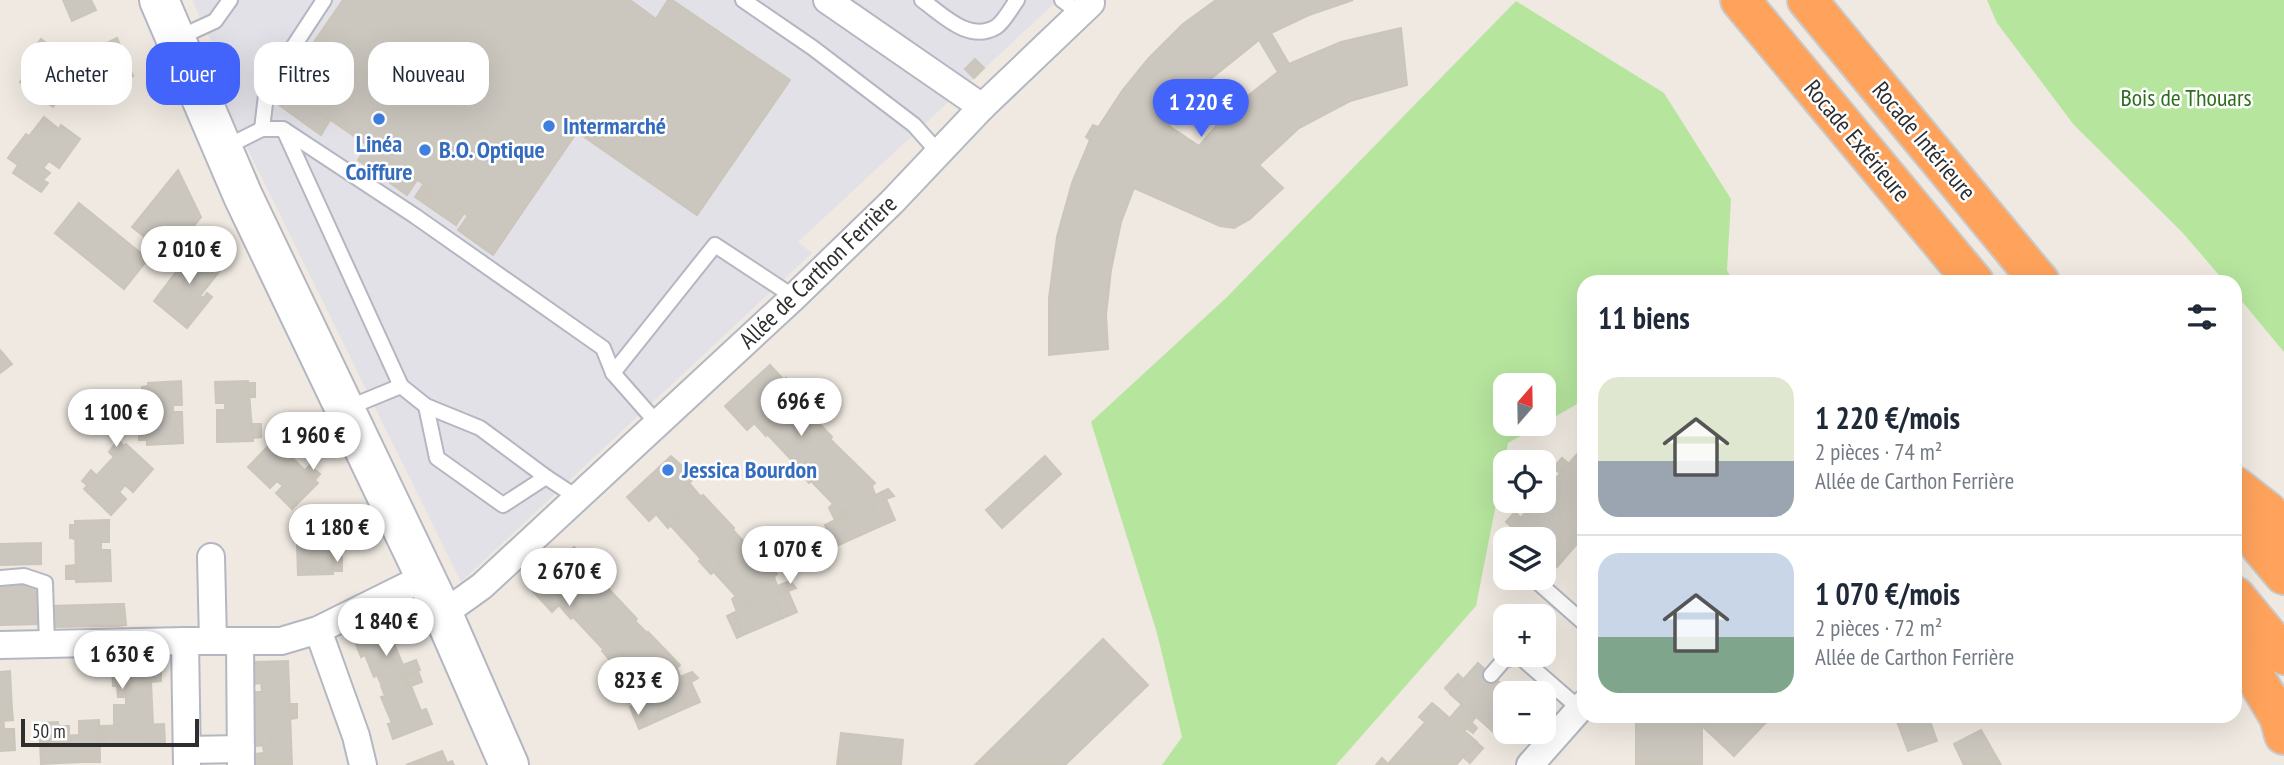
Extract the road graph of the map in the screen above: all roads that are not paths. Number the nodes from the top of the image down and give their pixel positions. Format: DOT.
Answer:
graph roads {
  1 [pos="159,0"];
  2 [pos="230,0"];
  3 [pos="324,0"];
  4 [pos="743,0"];
  5 [pos="827,0"];
  6 [pos="922,0"];
  7 [pos="1017,0"];
  8 [pos="1740,0"];
  9 [pos="1807,0"];
  10 [pos="1077,6"];
  11 [pos="177,39"];
  12 [pos="982,107"];
  13 [pos="262,129"];
  14 [pos="284,129"];
  15 [pos="222,149"];
  16 [pos="938,152"];
  17 [pos="1968,275"];
  18 [pos="2034,275"];
  19 [pos="794,298"];
  20 [pos="613,373"];
  21 [pos="401,386"];
  22 [pos="426,406"];
  23 [pos="344,409"];
  24 [pos="657,423"];
  25 [pos="546,477"];
  26 [pos="2242,491"];
  27 [pos="578,498"];
  28 [pos="2242,524"];
  29 [pos="2284,530"];
  30 [pos="211,557"];
  31 [pos="2284,575"];
  32 [pos="425,577"];
  33 [pos="0,578"];
  34 [pos="1547,590"];
  35 [pos="2242,604"];
  36 [pos="443,614"];
  37 [pos="1577,617"];
  38 [pos="318,630"];
  39 [pos="186,641"];
  40 [pos="213,641"];
  41 [pos="240,641"];
  42 [pos="47,644"];
  43 [pos="0,645"];
  44 [pos="2284,655"];
  45 [pos="2242,656"];
  46 [pos="1491,675"];
  47 [pos="1577,702"];
  48 [pos="1577,712"];
  49 [pos="2284,735"];
  50 [pos="241,757"];
  51 [pos="187,758"];
  52 [pos="363,765"];
  53 [pos="509,765"];
  54 [pos="1530,765"];
  1 -- 11 [label="street"];
  2 -- 11 [label="lane"];
  3 -- 13 [label="lane"];
  4 -- 16 [label="lane"];
  5 -- 12 [label="street"];
  6 -- 7 [label="lane"];
  8 -- 17 [label="highway, Rocade Extérieure"];
  9 -- 18 [label="highway, Rocade Intérieure"];
  10 -- 12 [label="street, Allée de Carthon Ferrière"];
  11 -- 15 [label="street"];
  12 -- 16 [label="street, Allée de Carthon Ferrière"];
  13 -- 14 [label="lane"];
  13 -- 15 [label="lane"];
  14 -- 20 [label="lane"];
  14 -- 21 [label="lane"];
  15 -- 23 [label="street"];
  16 -- 19 [label="street, Allée de Carthon Ferrière"];
  19 -- 20 [label="lane"];
  19 -- 24 [label="street, Allée de Carthon Ferrière"];
  20 -- 24 [label="lane"];
  21 -- 22 [label="lane"];
  21 -- 23 [label="lane"];
  22 -- 25 [label="lane"];
  22 -- 25 [label="lane"];
  23 -- 32 [label="street"];
  24 -- 27 [label="street, Allée de Carthon Ferrière"];
  25 -- 27 [label="lane"];
  26 -- 29 [label="highway"];
  27 -- 36 [label="street, Allée de Carthon Ferrière"];
  28 -- 31 [label="highway"];
  30 -- 40 [label="street"];
  32 -- 36 [label="street"];
  32 -- 38 [label="street"];
  33 -- 42 [label="lane"];
  34 -- 37 [label="lane"];
  35 -- 44 [label="highway"];
  36 -- 53 [label="street"];
  38 -- 41 [label="street"];
  38 -- 52 [label="street"];
  39 -- 40 [label="street"];
  39 -- 42 [label="street"];
  39 -- 51 [label="street"];
  40 -- 41 [label="street"];
  41 -- 50 [label="street"];
  42 -- 43 [label="street"];
  45 -- 49 [label="highway"];
  46 -- 47 [label="lane"];
  48 -- 54 [label="street"];
  50 -- 51 [label="street"];
}
